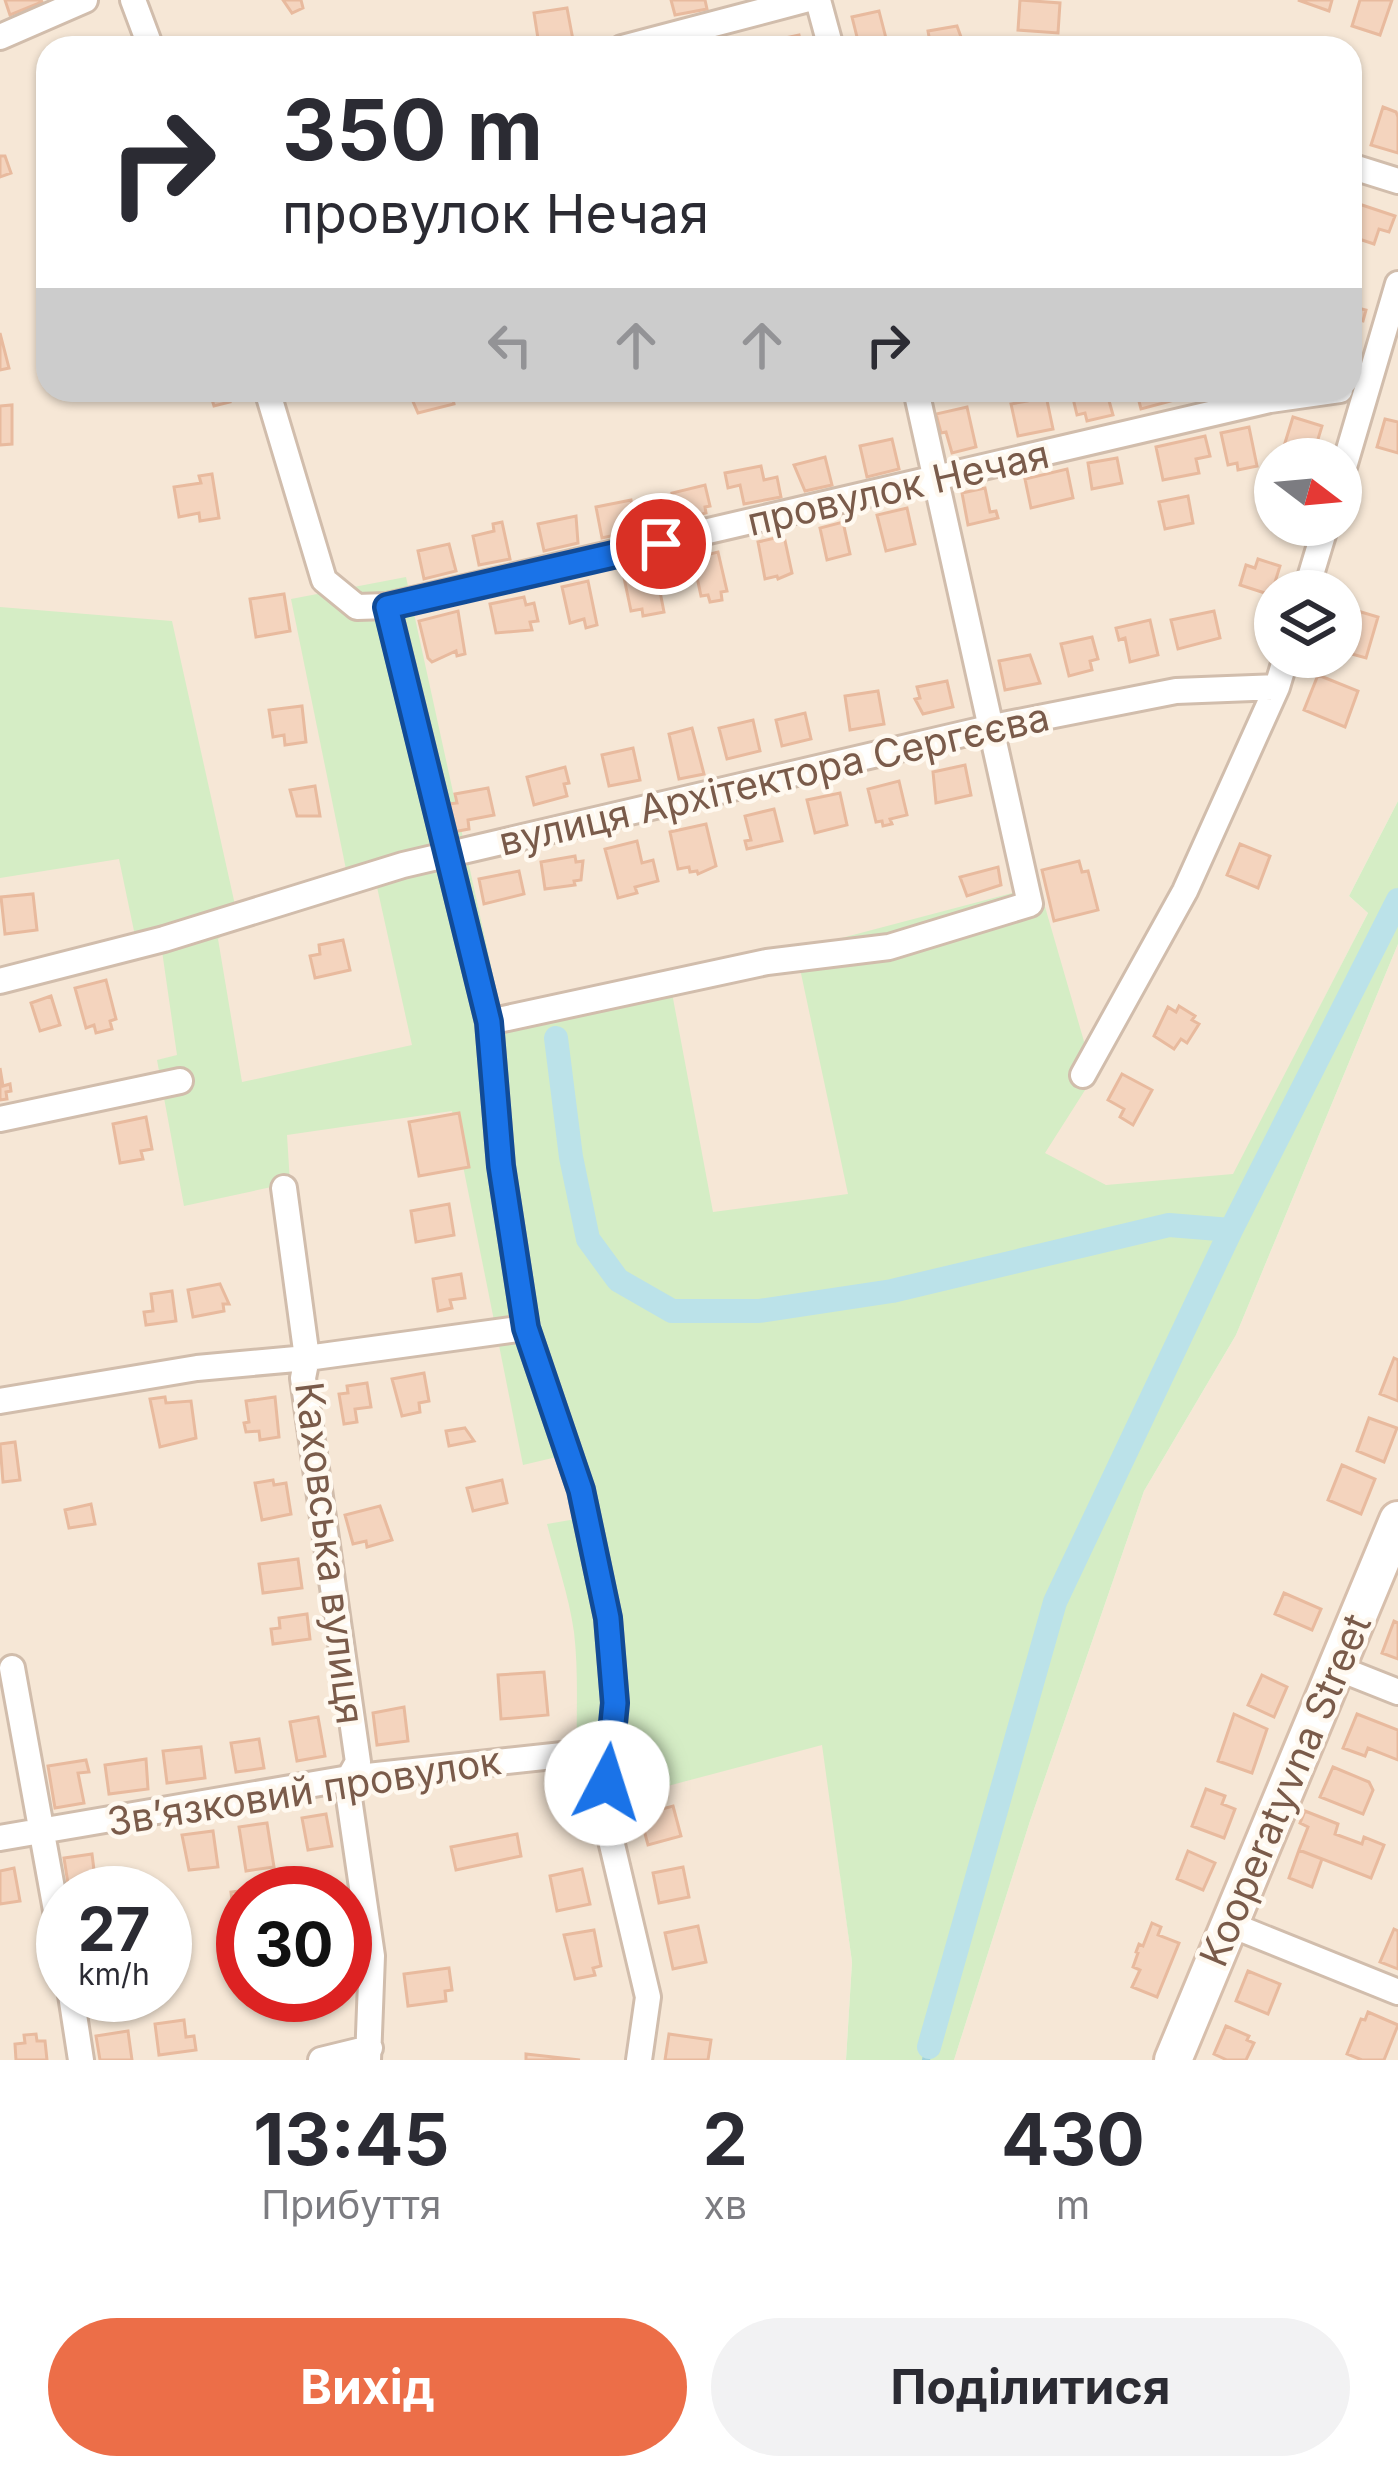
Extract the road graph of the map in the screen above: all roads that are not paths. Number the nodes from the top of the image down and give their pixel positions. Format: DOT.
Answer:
graph roads {
  1 [pos="133,0"];
  2 [pos="805,0"];
  3 [pos="818,0"];
  4 [pos="76,1"];
  5 [pos="146,36"];
  6 [pos="668,36"];
  7 [pos="828,36"];
  8 [pos="0,37"];
  9 [pos="1362,170"];
  10 [pos="1398,181"];
  11 [pos="1398,284"];
  12 [pos="1362,379"];
  13 [pos="271,402"];
  14 [pos="919,402"];
  15 [pos="1262,402"];
  16 [pos="1356,402"];
  17 [pos="1349,438"];
  18 [pos="936,481"];
  19 [pos="387,607"];
  20 [pos="1280,678"];
  21 [pos="1277,687"];
  22 [pos="993,727"];
  23 [pos="450,854"];
  24 [pos="0,982"];
  25 [pos="489,1022"];
  26 [pos="1083,1075"];
  27 [pos="180,1081"];
  28 [pos="0,1119"];
  29 [pos="284,1188"];
  30 [pos="526,1328"];
  31 [pos="307,1358"];
  32 [pos="0,1401"];
  33 [pos="1398,1520"];
  34 [pos="1336,1667"];
  35 [pos="12,1668"];
  36 [pos="1398,1692"];
  37 [pos="8,1698"];
  38 [pos="609,1750"];
  39 [pos="349,1778"];
  40 [pos="43,1831"];
  41 [pos="0,1838"];
  42 [pos="49,1866"];
  43 [pos="1229,1924"];
  44 [pos="1398,1992"];
  45 [pos="75,2022"];
  46 [pos="369,2054"];
  47 [pos="81,2060"];
  48 [pos="321,2060"];
  49 [pos="639,2060"];
  50 [pos="1173,2060"];
  1 -- 5 [label="street"];
  2 -- 6 [label="street"];
  3 -- 7 [label="street"];
  4 -- 8 [label="street"];
  9 -- 10 [label="street"];
  11 -- 12 [label="street"];
  13 -- 19 [label="street"];
  14 -- 18 [label="street"];
  15 -- 18 [label="street, провулок Нечая"];
  16 -- 17 [label="street"];
  18 -- 19 [label="street, провулок Нечая"];
  18 -- 22 [label="street"];
  19 -- 23 [label="street"];
  20 -- 21 [label="street"];
  21 -- 22 [label="street, вулиця Архітектора Сергєєва"];
  21 -- 26 [label="street"];
  22 -- 23 [label="street, вулиця Архітектора Сергєєва"];
  22 -- 25 [label="street"];
  23 -- 24 [label="street, вулиця Архітектора Сергєєва"];
  23 -- 25 [label="street"];
  25 -- 30 [label="street"];
  27 -- 28 [label="street"];
  29 -- 31 [label="street, Каховська вулиця"];
  30 -- 31 [label="street"];
  30 -- 38 [label="street"];
  31 -- 32 [label="street"];
  31 -- 39 [label="street, Каховська вулиця"];
  33 -- 34 [label="street, Kooperatyvna Street"];
  34 -- 36 [label="street"];
  34 -- 43 [label="street, Kooperatyvna Street"];
  35 -- 37 [label="street"];
  37 -- 40 [label="street"];
  38 -- 39 [label="street, Звʼязковий провулок"];
  38 -- 49 [label="street"];
  39 -- 40 [label="street, Звʼязковий провулок"];
  39 -- 46 [label="street, Каховська вулиця"];
  40 -- 41 [label="street, Звʼязковий провулок"];
  40 -- 42 [label="street"];
  43 -- 44 [label="street"];
  43 -- 50 [label="street, Kooperatyvna Street"];
  45 -- 47 [label="street"];
  46 -- 48 [label="street"];
}
